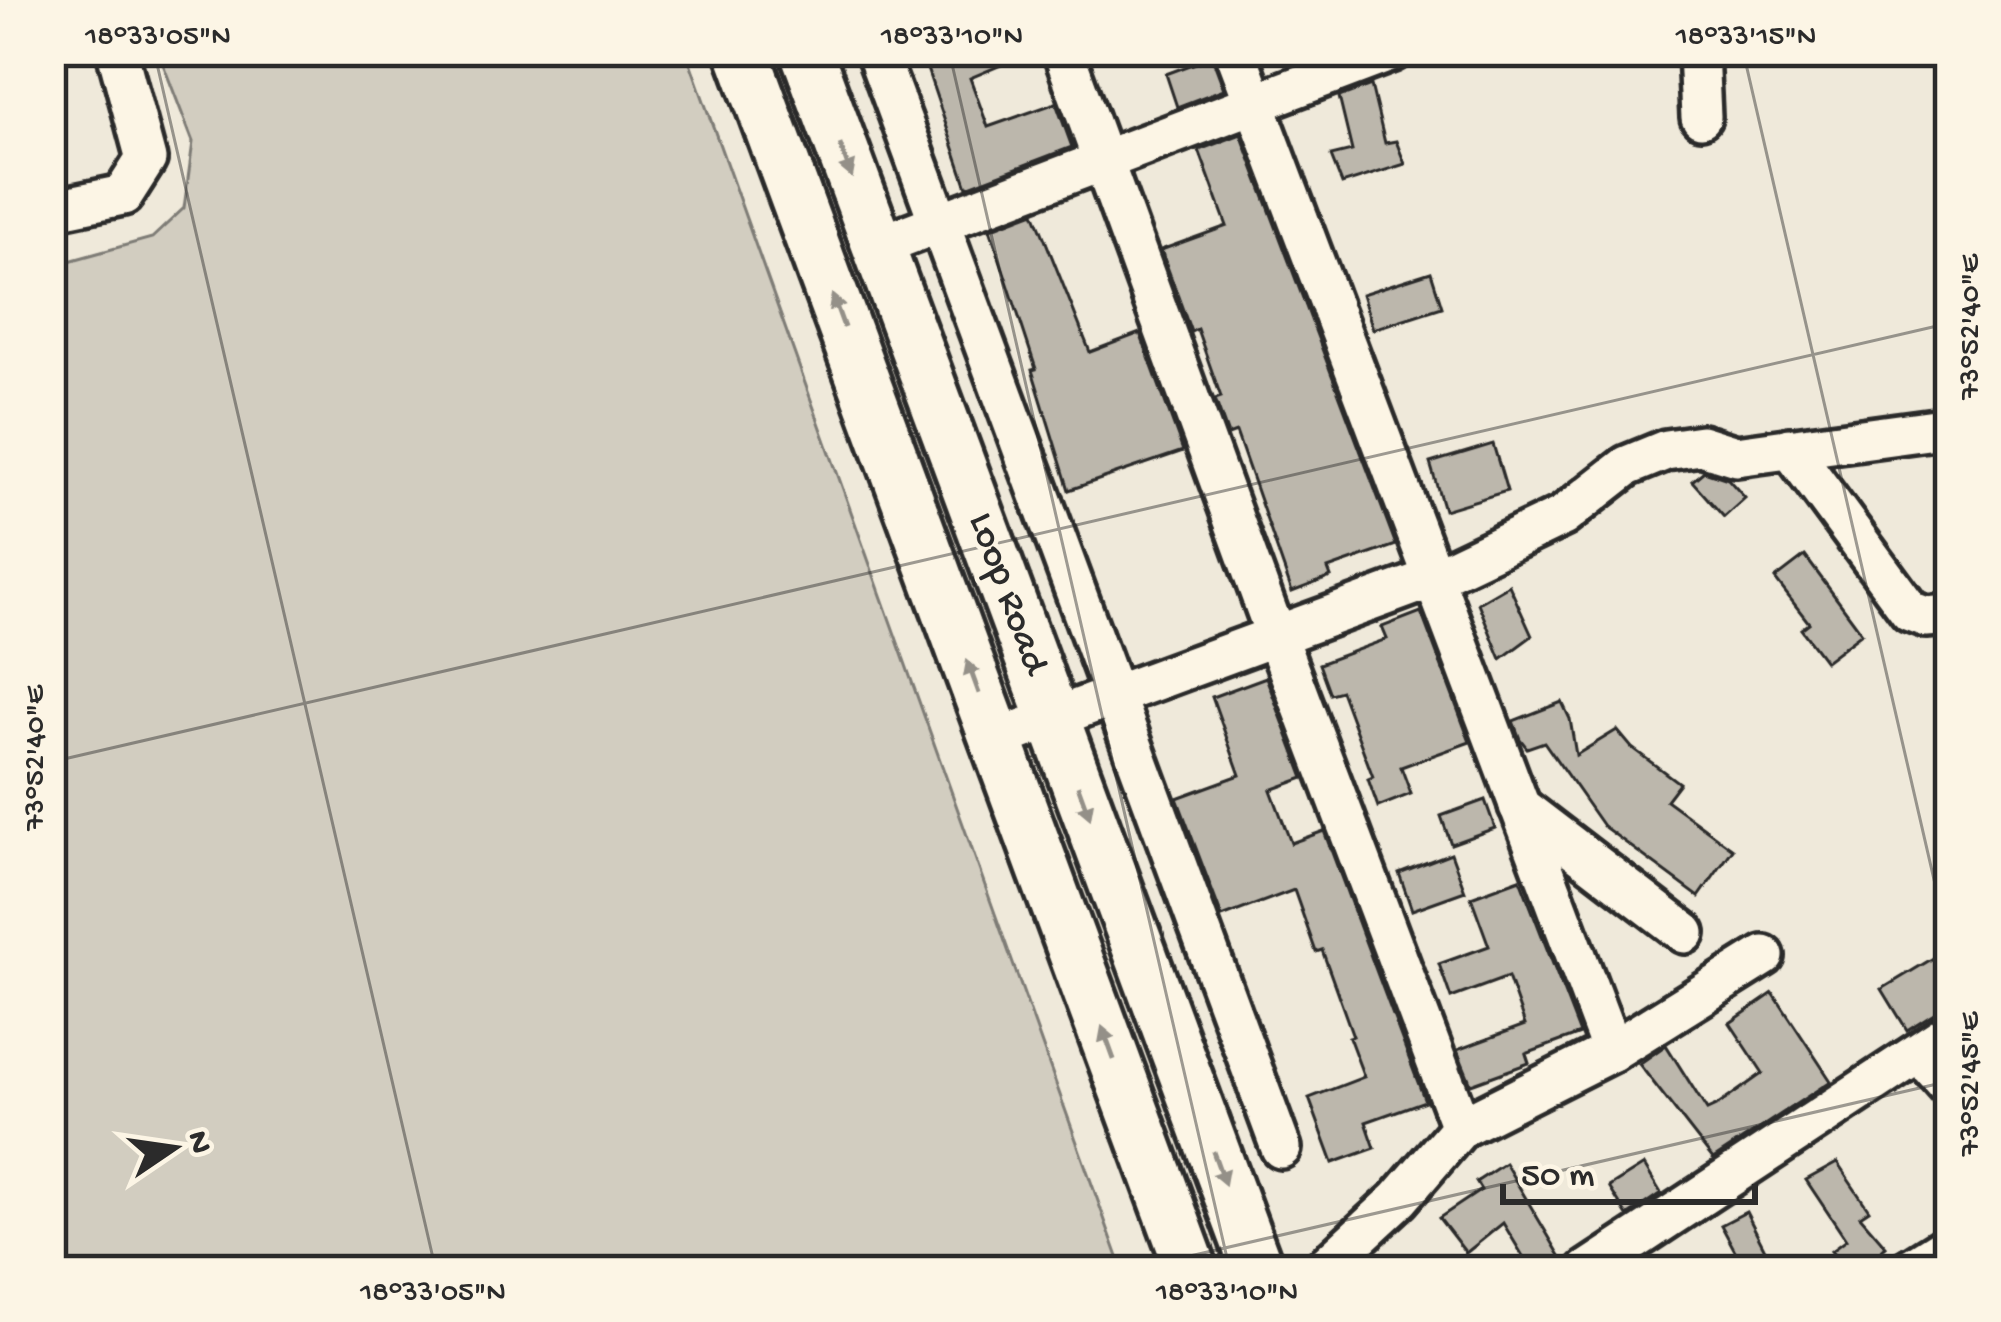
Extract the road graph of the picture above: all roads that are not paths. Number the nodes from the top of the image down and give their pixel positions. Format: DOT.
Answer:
graph roads {
  1 [pos="118,51"];
  2 [pos="742,51"];
  3 [pos="806,51"];
  4 [pos="876,51"];
  5 [pos="1063,51"];
  6 [pos="1235,51"];
  7 [pos="1392,51"];
  8 [pos="1698,51"];
  9 [pos="1255,104"];
  10 [pos="1701,117"];
  11 [pos="1102,159"];
  12 [pos="51,210"];
  13 [pos="940,222"];
  14 [pos="878,246"];
  15 [pos="1950,427"];
  16 [pos="1790,448"];
  17 [pos="1433,578"];
  18 [pos="1950,615"];
  19 [pos="1276,636"];
  20 [pos="1114,695"];
  21 [pos="1052,718"];
  22 [pos="996,739"];
  23 [pos="1519,806"];
  24 [pos="1684,933"];
  25 [pos="1764,956"];
  26 [pos="1935,1043"];
  27 [pos="1612,1052"];
  28 [pos="1950,1088"];
  29 [pos="1461,1127"];
  30 [pos="1281,1148"];
  31 [pos="1950,1244"];
  32 [pos="1192,1271"];
  33 [pos="1258,1271"];
  34 [pos="1321,1271"];
  35 [pos="1587,1271"];
  36 [pos="1907,1271"];
  1 -- 12 [label="street"];
  22 -- 2 [label="main road, Loop Road, one-way"];
  3 -- 14 [label="main road, Loop Road, one-way"];
  4 -- 13 [label="street"];
  5 -- 11 [label="street"];
  6 -- 9 [label="street"];
  7 -- 9 [label="street"];
  8 -- 10 [label="street"];
  9 -- 11 [label="street"];
  9 -- 17 [label="street"];
  11 -- 13 [label="street"];
  11 -- 19 [label="street"];
  13 -- 14 [label="street"];
  13 -- 20 [label="street"];
  14 -- 21 [label="main road, Loop Road"];
  15 -- 16 [label="street"];
  16 -- 17 [label="street"];
  16 -- 18 [label="street"];
  17 -- 19 [label="street"];
  17 -- 23 [label="street"];
  19 -- 20 [label="street"];
  19 -- 29 [label="street"];
  20 -- 21 [label="street"];
  20 -- 30 [label="street"];
  21 -- 22 [label="street"];
  21 -- 33 [label="main road, Loop Road, one-way"];
  32 -- 22 [label="main road, Loop Road, one-way"];
  23 -- 24 [label="street"];
  23 -- 27 [label="street"];
  25 -- 27 [label="street"];
  26 -- 28 [label="street"];
  26 -- 35 [label="street"];
  27 -- 29 [label="street"];
  29 -- 34 [label="street"];
  31 -- 36 [label="street"];
}
